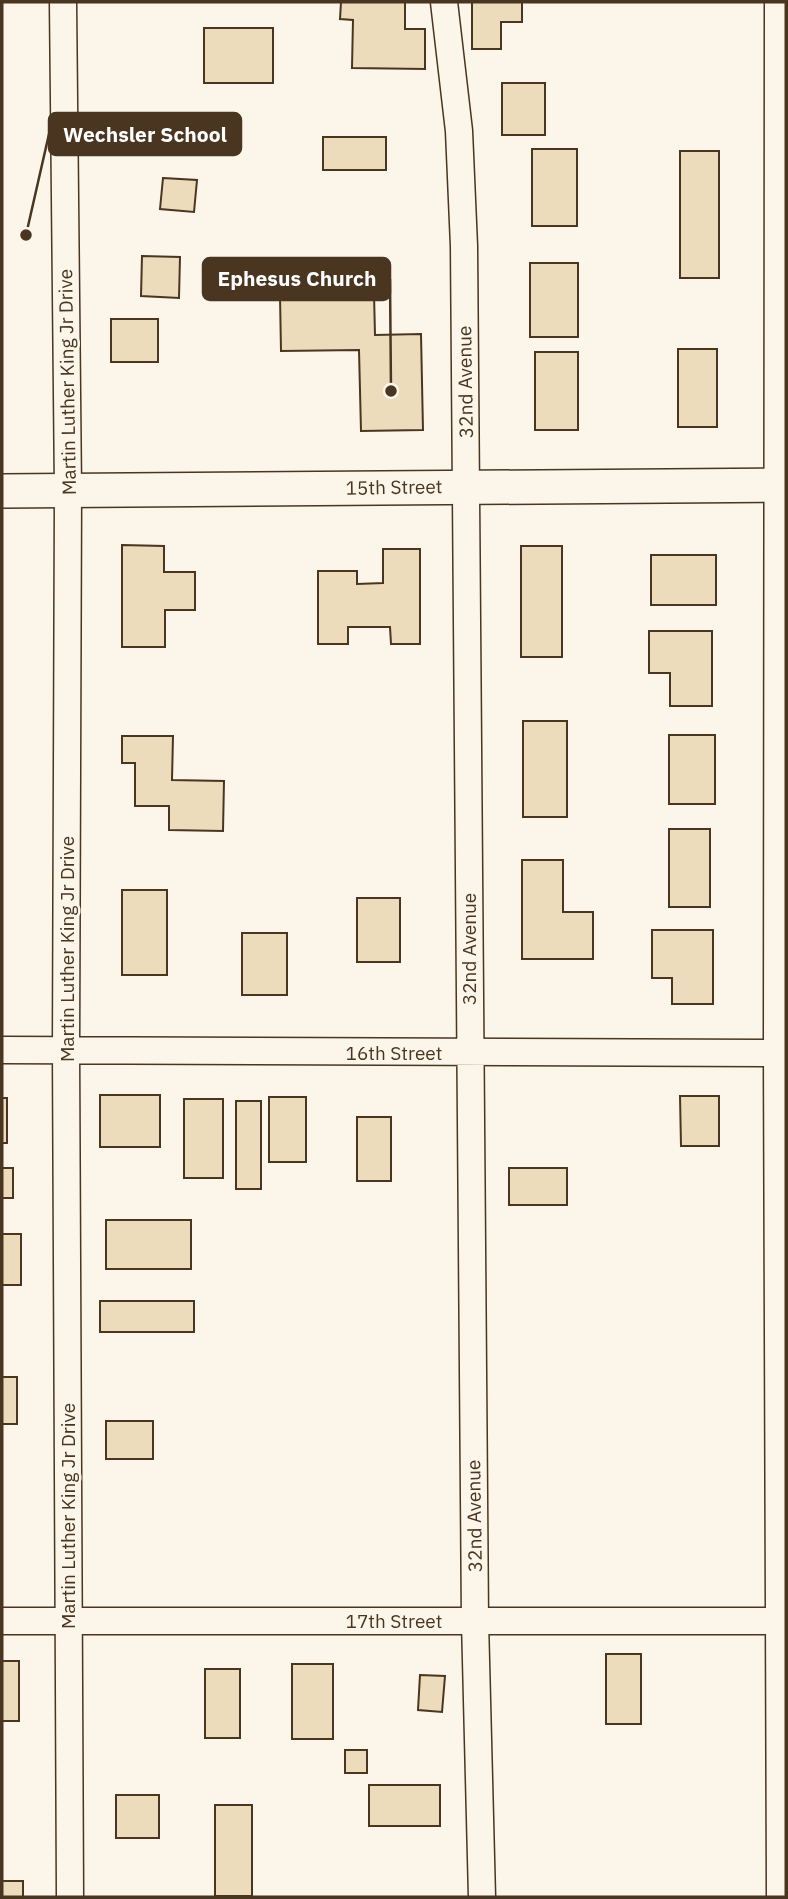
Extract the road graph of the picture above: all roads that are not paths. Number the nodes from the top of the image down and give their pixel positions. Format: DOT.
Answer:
graph roads {
  1 [pos="63,2"];
  2 [pos="444,2"];
  3 [pos="778,2"];
  4 [pos="783,485"];
  5 [pos="467,487"];
  6 [pos="2,491"];
  7 [pos="68,491"];
  8 [pos="2,1050"];
  9 [pos="66,1050"];
  10 [pos="781,1053"];
  11 [pos="470,1054"];
  12 [pos="2,1621"];
  13 [pos="68,1621"];
  14 [pos="475,1621"];
  15 [pos="782,1621"];
  16 [pos="70,1897"];
  17 [pos="482,1897"];
  18 [pos="780,1897"];
  1 -- 7 [label="street, Martin Luther King Jr Drive"];
  2 -- 5 [label="street, 32nd Avenue"];
  3 -- 4 [label="street"];
  4 -- 5 [label="street, 15th Street"];
  4 -- 10 [label="street"];
  5 -- 7 [label="street, 15th Street"];
  5 -- 11 [label="street, 32nd Avenue"];
  6 -- 7 [label="street, 15th Street"];
  7 -- 9 [label="street, Martin Luther King Jr Drive"];
  8 -- 9 [label="street, 16th Street"];
  9 -- 11 [label="street, 16th Street"];
  9 -- 13 [label="street, Martin Luther King Jr Drive"];
  10 -- 11 [label="street, 16th Street"];
  10 -- 15 [label="street"];
  11 -- 14 [label="street, 32nd Avenue"];
  12 -- 13 [label="street, 17th Street"];
  13 -- 14 [label="street, 17th Street"];
  13 -- 16 [label="street, Martin Luther King Jr Drive"];
  14 -- 15 [label="street, 17th Street"];
  14 -- 17 [label="street, 32nd Avenue"];
  15 -- 18 [label="street"];
}
